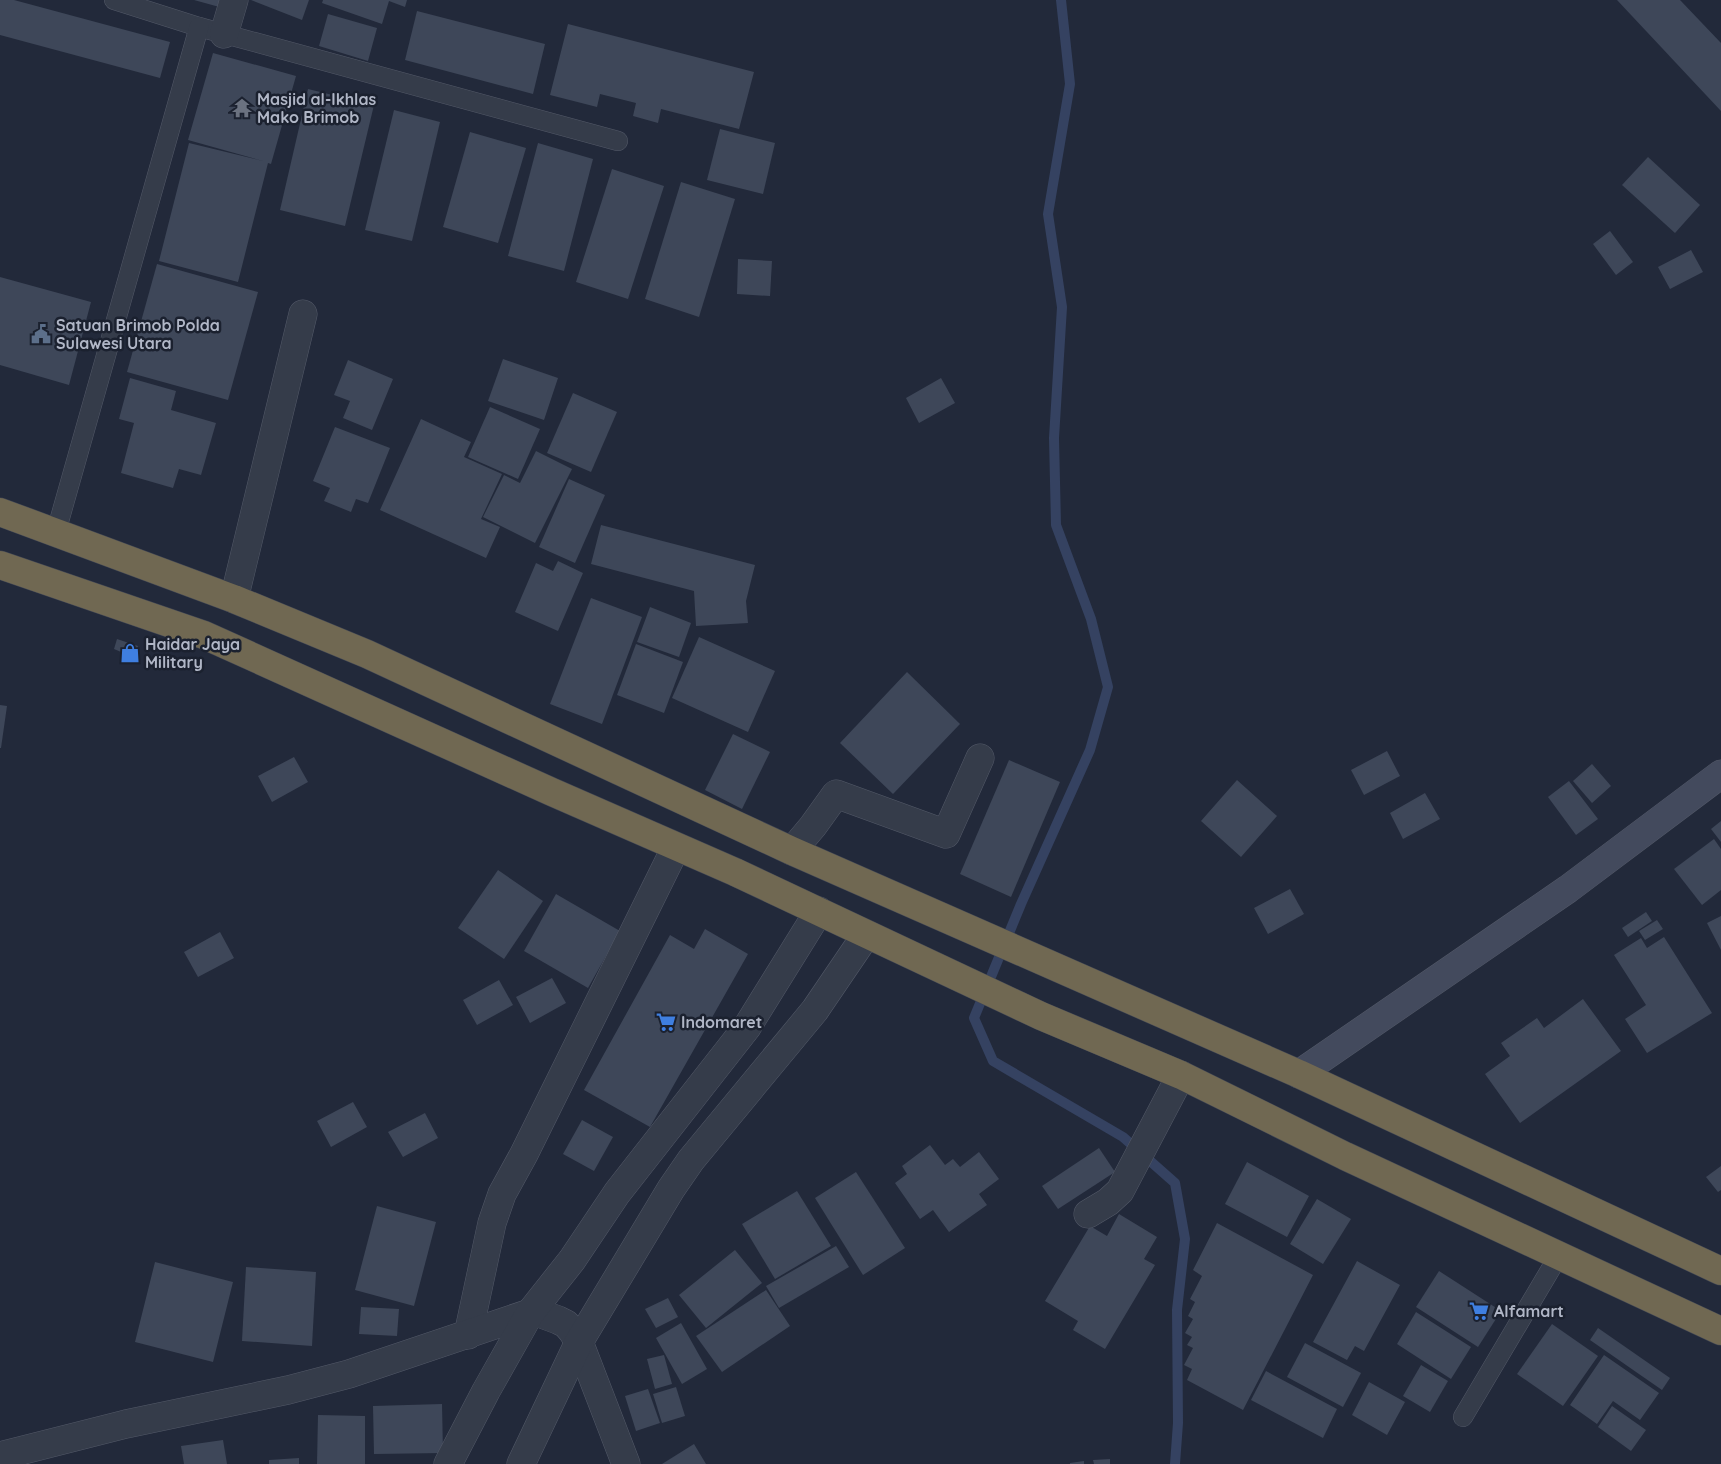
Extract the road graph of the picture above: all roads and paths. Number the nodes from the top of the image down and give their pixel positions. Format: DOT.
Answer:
graph roads {
  1 [pos="114,0"];
  2 [pos="234,0"];
  3 [pos="212,30"];
  4 [pos="618,141"];
  5 [pos="303,314"];
  6 [pos="0,512"];
  7 [pos="56,532"];
  8 [pos="0,565"];
  9 [pos="234,598"];
  10 [pos="980,758"];
  11 [pos="1721,774"];
  12 [pos="676,847"];
  13 [pos="792,852"];
  14 [pos="819,911"];
  15 [pos="866,934"];
  16 [pos="1299,1074"];
  17 [pos="1181,1075"];
  18 [pos="1088,1214"];
  19 [pos="1559,1255"];
  20 [pos="1721,1271"];
  21 [pos="530,1313"];
  22 [pos="1721,1331"];
  23 [pos="468,1335"];
  24 [pos="579,1342"];
  25 [pos="1463,1417"];
  26 [pos="0,1456"];
  27 [pos="448,1464"];
  28 [pos="521,1464"];
  29 [pos="626,1464"];
  1 -- 3 [label="lane"];
  2 -- 3 [label="street"];
  3 -- 4 [label="lane"];
  3 -- 7 [label="lane"];
  5 -- 9 [label="street"];
  6 -- 7 [label="highway"];
  7 -- 9 [label="highway"];
  8 -- 12 [label="highway"];
  9 -- 13 [label="highway"];
  10 -- 13 [label="street"];
  11 -- 16 [label="street"];
  12 -- 14 [label="highway"];
  12 -- 23 [label="street"];
  13 -- 16 [label="highway"];
  14 -- 15 [label="highway"];
  14 -- 21 [label="street"];
  15 -- 17 [label="highway"];
  15 -- 24 [label="street"];
  16 -- 20 [label="highway"];
  17 -- 18 [label="street"];
  17 -- 19 [label="highway"];
  19 -- 22 [label="highway"];
  19 -- 25 [label="lane"];
  21 -- 23 [label="street"];
  21 -- 24 [label="street"];
  21 -- 27 [label="street"];
  23 -- 26 [label="street"];
  24 -- 28 [label="street"];
  24 -- 29 [label="street"];
}
